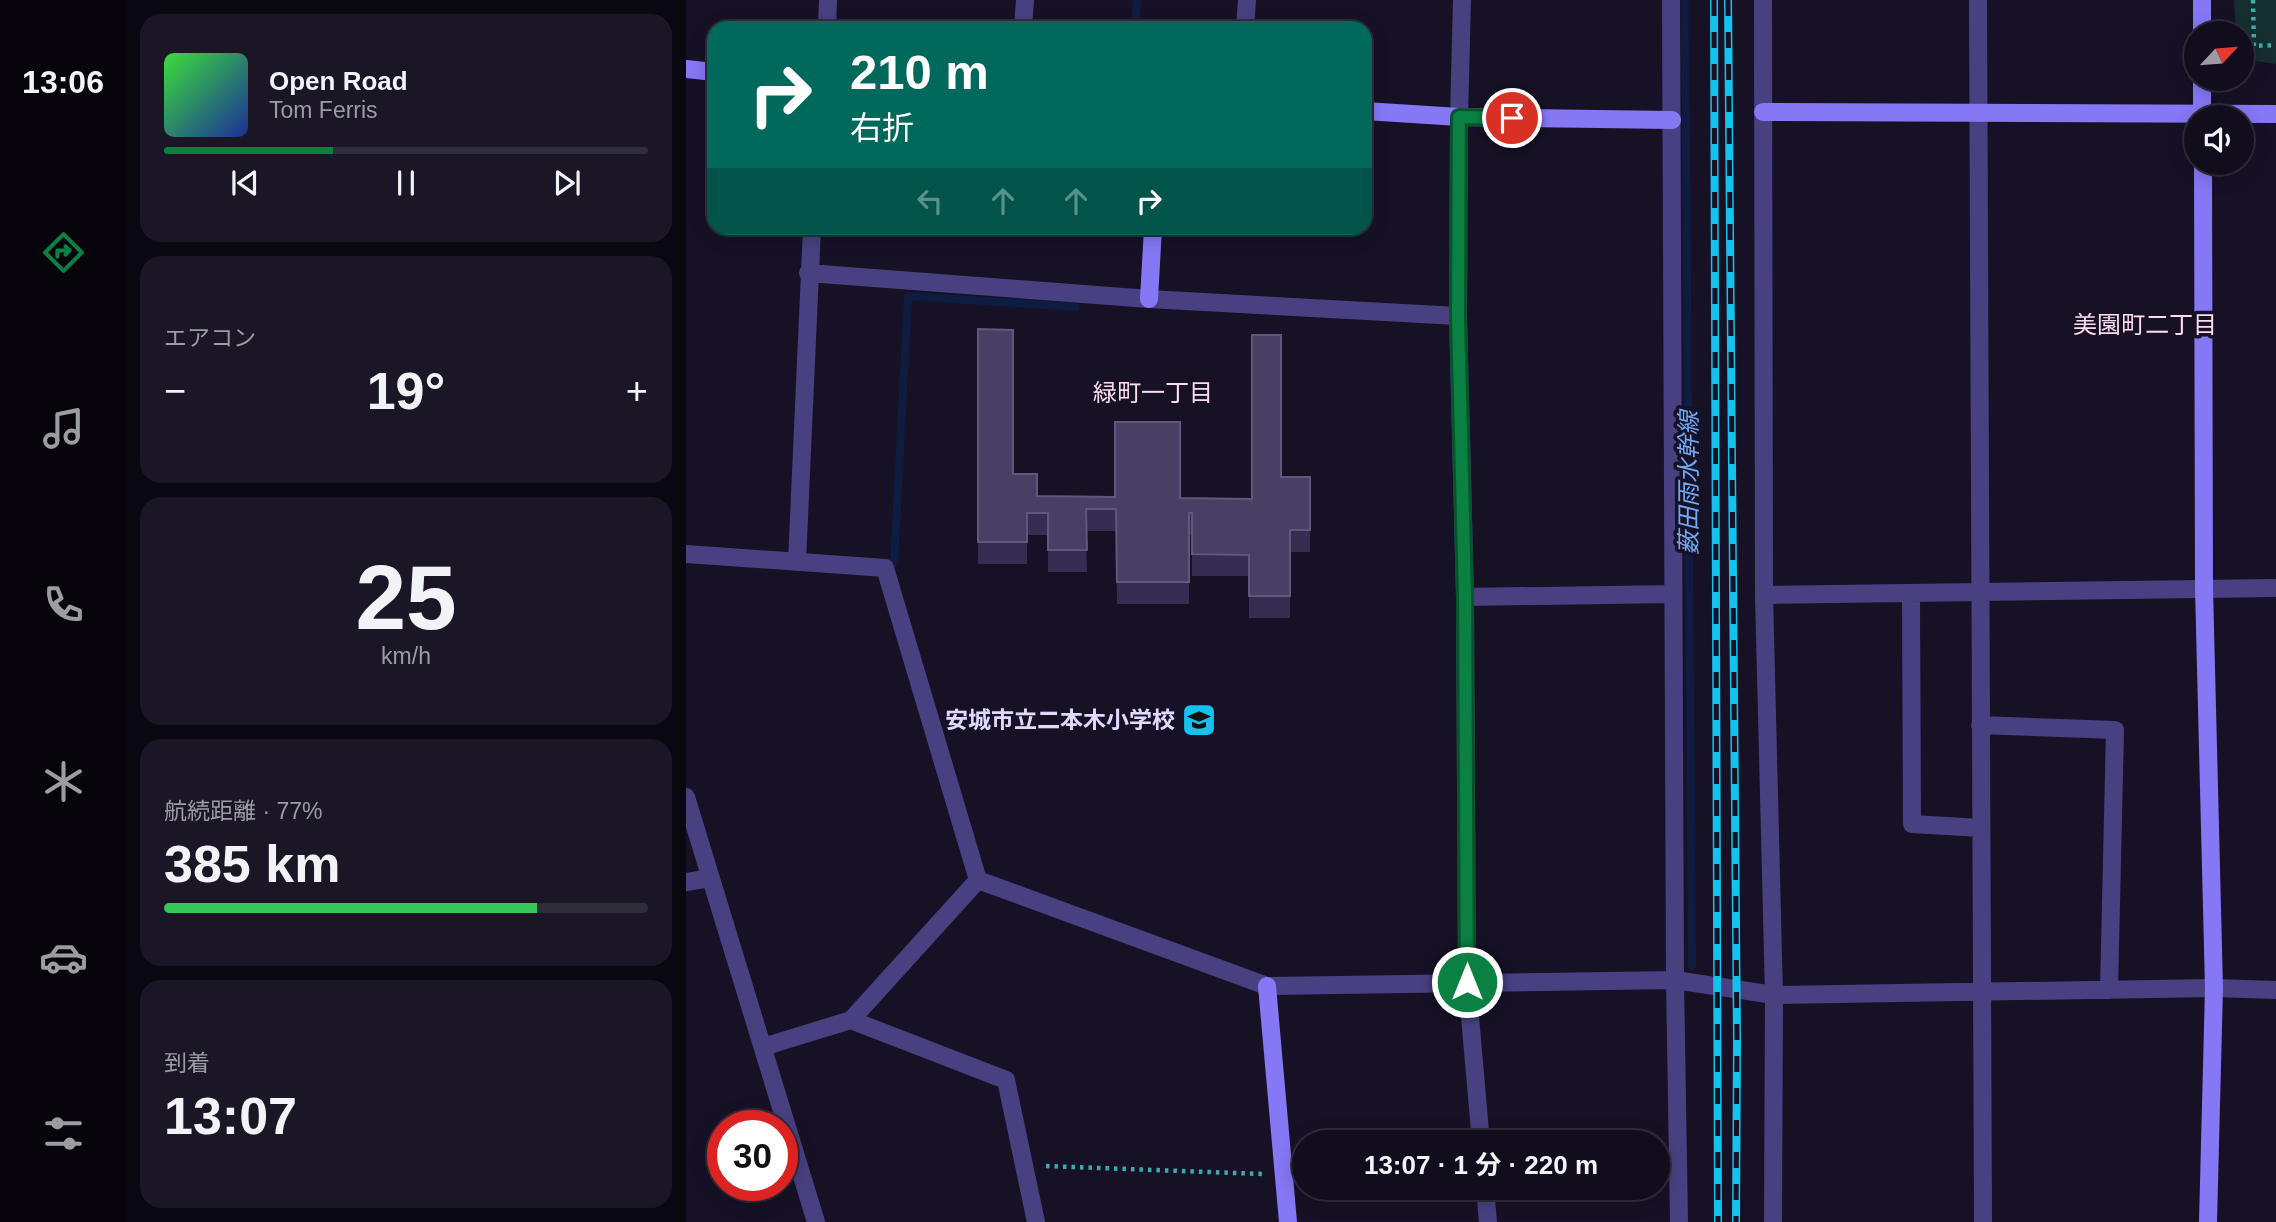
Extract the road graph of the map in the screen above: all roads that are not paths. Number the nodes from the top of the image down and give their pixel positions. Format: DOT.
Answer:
graph roads {
  1 [pos="828,0"];
  2 [pos="1025,0"];
  3 [pos="1247,0"];
  4 [pos="1462,0"];
  5 [pos="1671,0"];
  6 [pos="1763,0"];
  7 [pos="1978,0"];
  8 [pos="2202,0"];
  9 [pos="827,21"];
  10 [pos="1024,21"];
  11 [pos="1246,21"];
  12 [pos="2202,21"];
  13 [pos="686,69"];
  14 [pos="707,71"];
  15 [pos="1372,111"];
  16 [pos="1763,112"];
  17 [pos="1977,113"];
  18 [pos="2276,114"];
  19 [pos="2254,115"];
  20 [pos="2184,116"];
  21 [pos="1459,117"];
  22 [pos="1672,120"];
  23 [pos="2203,175"];
  24 [pos="811,235"];
  25 [pos="1153,235"];
  26 [pos="808,273"];
  27 [pos="1149,299"];
  28 [pos="1458,316"];
  29 [pos="686,554"];
  30 [pos="797,562"];
  31 [pos="2204,588"];
  32 [pos="2276,588"];
  33 [pos="1979,592"];
  34 [pos="1673,594"];
  35 [pos="1911,594"];
  36 [pos="1764,595"];
  37 [pos="1465,597"];
  38 [pos="1980,725"];
  39 [pos="686,797"];
  40 [pos="1980,828"];
  41 [pos="710,878"];
  42 [pos="978,880"];
  43 [pos="686,882"];
  44 [pos="1675,980"];
  45 [pos="1467,982"];
  46 [pos="1266,986"];
  47 [pos="2214,988"];
  48 [pos="2109,990"];
  49 [pos="2276,990"];
  50 [pos="1982,994"];
  51 [pos="1774,995"];
  52 [pos="851,1020"];
  53 [pos="763,1047"];
  54 [pos="1480,1130"];
  55 [pos="1486,1200"];
  56 [pos="816,1222"];
  57 [pos="1036,1222"];
  58 [pos="1288,1222"];
  59 [pos="1488,1222"];
  60 [pos="1679,1222"];
  61 [pos="1773,1222"];
  62 [pos="1983,1222"];
  63 [pos="2208,1222"];
  1 -- 9 [label="street"];
  2 -- 10 [label="street"];
  3 -- 11 [label="street"];
  4 -- 21 [label="street"];
  5 -- 22 [label="street"];
  6 -- 16 [label="street"];
  7 -- 17 [label="street"];
  8 -- 12 [label="street"];
  13 -- 14 [label="street"];
  15 -- 21 [label="street"];
  16 -- 17 [label="street"];
  16 -- 36 [label="street"];
  17 -- 20 [label="street"];
  17 -- 33 [label="street"];
  18 -- 19 [label="street"];
  21 -- 22 [label="street"];
  21 -- 28 [label="street"];
  22 -- 34 [label="street"];
  23 -- 31 [label="street"];
  24 -- 26 [label="street"];
  25 -- 27 [label="street"];
  26 -- 27 [label="street"];
  26 -- 30 [label="street"];
  27 -- 28 [label="street"];
  28 -- 37 [label="street"];
  29 -- 30 [label="street"];
  30 -- 42 [label="street"];
  31 -- 32 [label="street"];
  31 -- 33 [label="street"];
  31 -- 47 [label="street"];
  33 -- 35 [label="street"];
  33 -- 38 [label="street"];
  34 -- 37 [label="street"];
  34 -- 44 [label="street"];
  35 -- 36 [label="street"];
  35 -- 40 [label="street"];
  36 -- 51 [label="street"];
  37 -- 45 [label="street"];
  38 -- 40 [label="street"];
  38 -- 48 [label="street"];
  39 -- 41 [label="street"];
  40 -- 50 [label="street"];
  41 -- 43 [label="street"];
  41 -- 53 [label="street"];
  42 -- 46 [label="street"];
  42 -- 52 [label="street"];
  44 -- 45 [label="street"];
  44 -- 51 [label="street"];
  44 -- 60 [label="street"];
  45 -- 46 [label="street"];
  45 -- 54 [label="street"];
  46 -- 58 [label="street"];
  47 -- 48 [label="street"];
  47 -- 49 [label="street"];
  47 -- 63 [label="street"];
  48 -- 50 [label="street"];
  50 -- 51 [label="street"];
  50 -- 62 [label="street"];
  51 -- 61 [label="street"];
  52 -- 53 [label="street"];
  52 -- 57 [label="street"];
  53 -- 56 [label="street"];
  55 -- 59 [label="street"];
}
